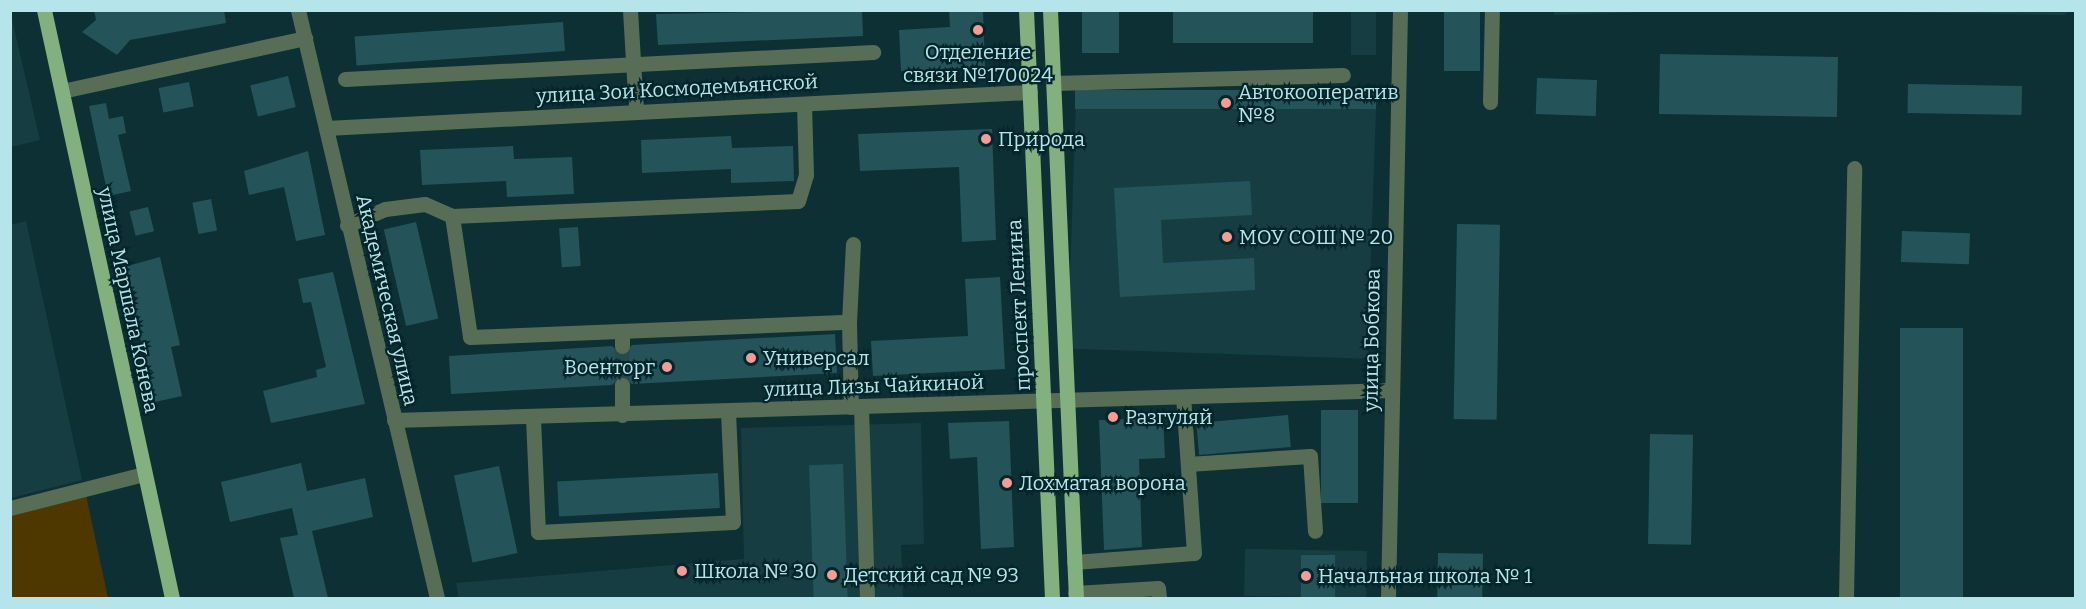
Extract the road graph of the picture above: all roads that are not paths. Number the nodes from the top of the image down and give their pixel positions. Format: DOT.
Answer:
graph roads {
  1 [pos="44,10"];
  2 [pos="298,10"];
  3 [pos="630,10"];
  4 [pos="1026,10"];
  5 [pos="1050,10"];
  6 [pos="1400,10"];
  7 [pos="1492,10"];
  8 [pos="305,38"];
  9 [pos="873,52"];
  10 [pos="633,64"];
  11 [pos="1343,75"];
  12 [pos="345,79"];
  13 [pos="1054,83"];
  14 [pos="62,91"];
  15 [pos="1030,92"];
  16 [pos="1490,102"];
  17 [pos="804,104"];
  18 [pos="1054,106"];
  19 [pos="636,112"];
  20 [pos="326,128"];
  21 [pos="1854,168"];
  22 [pos="452,216"];
  23 [pos="347,225"];
  24 [pos="853,244"];
  25 [pos="849,322"];
  26 [pos="622,385"];
  27 [pos="1392,390"];
  28 [pos="1183,397"];
  29 [pos="1067,400"];
  30 [pos="1045,401"];
  31 [pos="856,407"];
  32 [pos="728,411"];
  33 [pos="622,415"];
  34 [pos="533,418"];
  35 [pos="394,420"];
  36 [pos="1188,464"];
  37 [pos="143,474"];
  38 [pos="10,508"];
  39 [pos="1315,531"];
  40 [pos="1074,561"];
  41 [pos="1076,596"];
  42 [pos="172,598"];
  43 [pos="437,598"];
  44 [pos="867,598"];
  45 [pos="1052,598"];
  46 [pos="1159,598"];
  47 [pos="1388,598"];
  48 [pos="1846,598"];
  1 -- 14 [label="main road, улица Маршала Конева"];
  2 -- 8 [label="street, Академическая улица"];
  3 -- 10 [label="street"];
  4 -- 15 [label="main road, проспект Ленина"];
  5 -- 13 [label="main road"];
  6 -- 27 [label="street, улица Бобкова"];
  7 -- 16 [label="street"];
  8 -- 14 [label="street"];
  8 -- 20 [label="street, Академическая улица"];
  9 -- 10 [label="street"];
  10 -- 12 [label="street"];
  10 -- 19 [label="street"];
  11 -- 13 [label="street"];
  13 -- 18 [label="main road"];
  14 -- 37 [label="main road, улица Маршала Конева"];
  15 -- 17 [label="street, улица Зои Космодемьянской"];
  15 -- 18 [label="main road"];
  15 -- 30 [label="main road, проспект Ленина"];
  17 -- 19 [label="street, улица Зои Космодемьянской"];
  17 -- 22 [label="street"];
  18 -- 29 [label="main road"];
  19 -- 20 [label="street, улица Зои Космодемьянской"];
  20 -- 23 [label="street, Академическая улица"];
  21 -- 48 [label="street"];
  22 -- 23 [label="street"];
  22 -- 25 [label="street"];
  23 -- 35 [label="street, Академическая улица"];
  24 -- 25 [label="street"];
  25 -- 31 [label="street"];
  26 -- 33 [label="street"];
  27 -- 28 [label="street, улица Лизы Чайкиной"];
  27 -- 47 [label="street, улица Бобкова"];
  28 -- 29 [label="street, улица Лизы Чайкиной"];
  28 -- 36 [label="street"];
  29 -- 30 [label="street, улица Лизы Чайкиной"];
  29 -- 40 [label="main road"];
  30 -- 31 [label="street, улица Лизы Чайкиной"];
  30 -- 45 [label="main road, проспект Ленина"];
  31 -- 32 [label="street, улица Лизы Чайкиной"];
  31 -- 44 [label="street"];
  32 -- 33 [label="street, улица Лизы Чайкиной"];
  32 -- 34 [label="street"];
  33 -- 34 [label="street, улица Лизы Чайкиной"];
  34 -- 35 [label="street, улица Лизы Чайкиной"];
  35 -- 43 [label="street, Академическая улица"];
  36 -- 39 [label="street"];
  36 -- 40 [label="street"];
  37 -- 38 [label="street"];
  37 -- 42 [label="main road, улица Маршала Конева"];
  40 -- 41 [label="main road"];
  41 -- 46 [label="street"];
}
